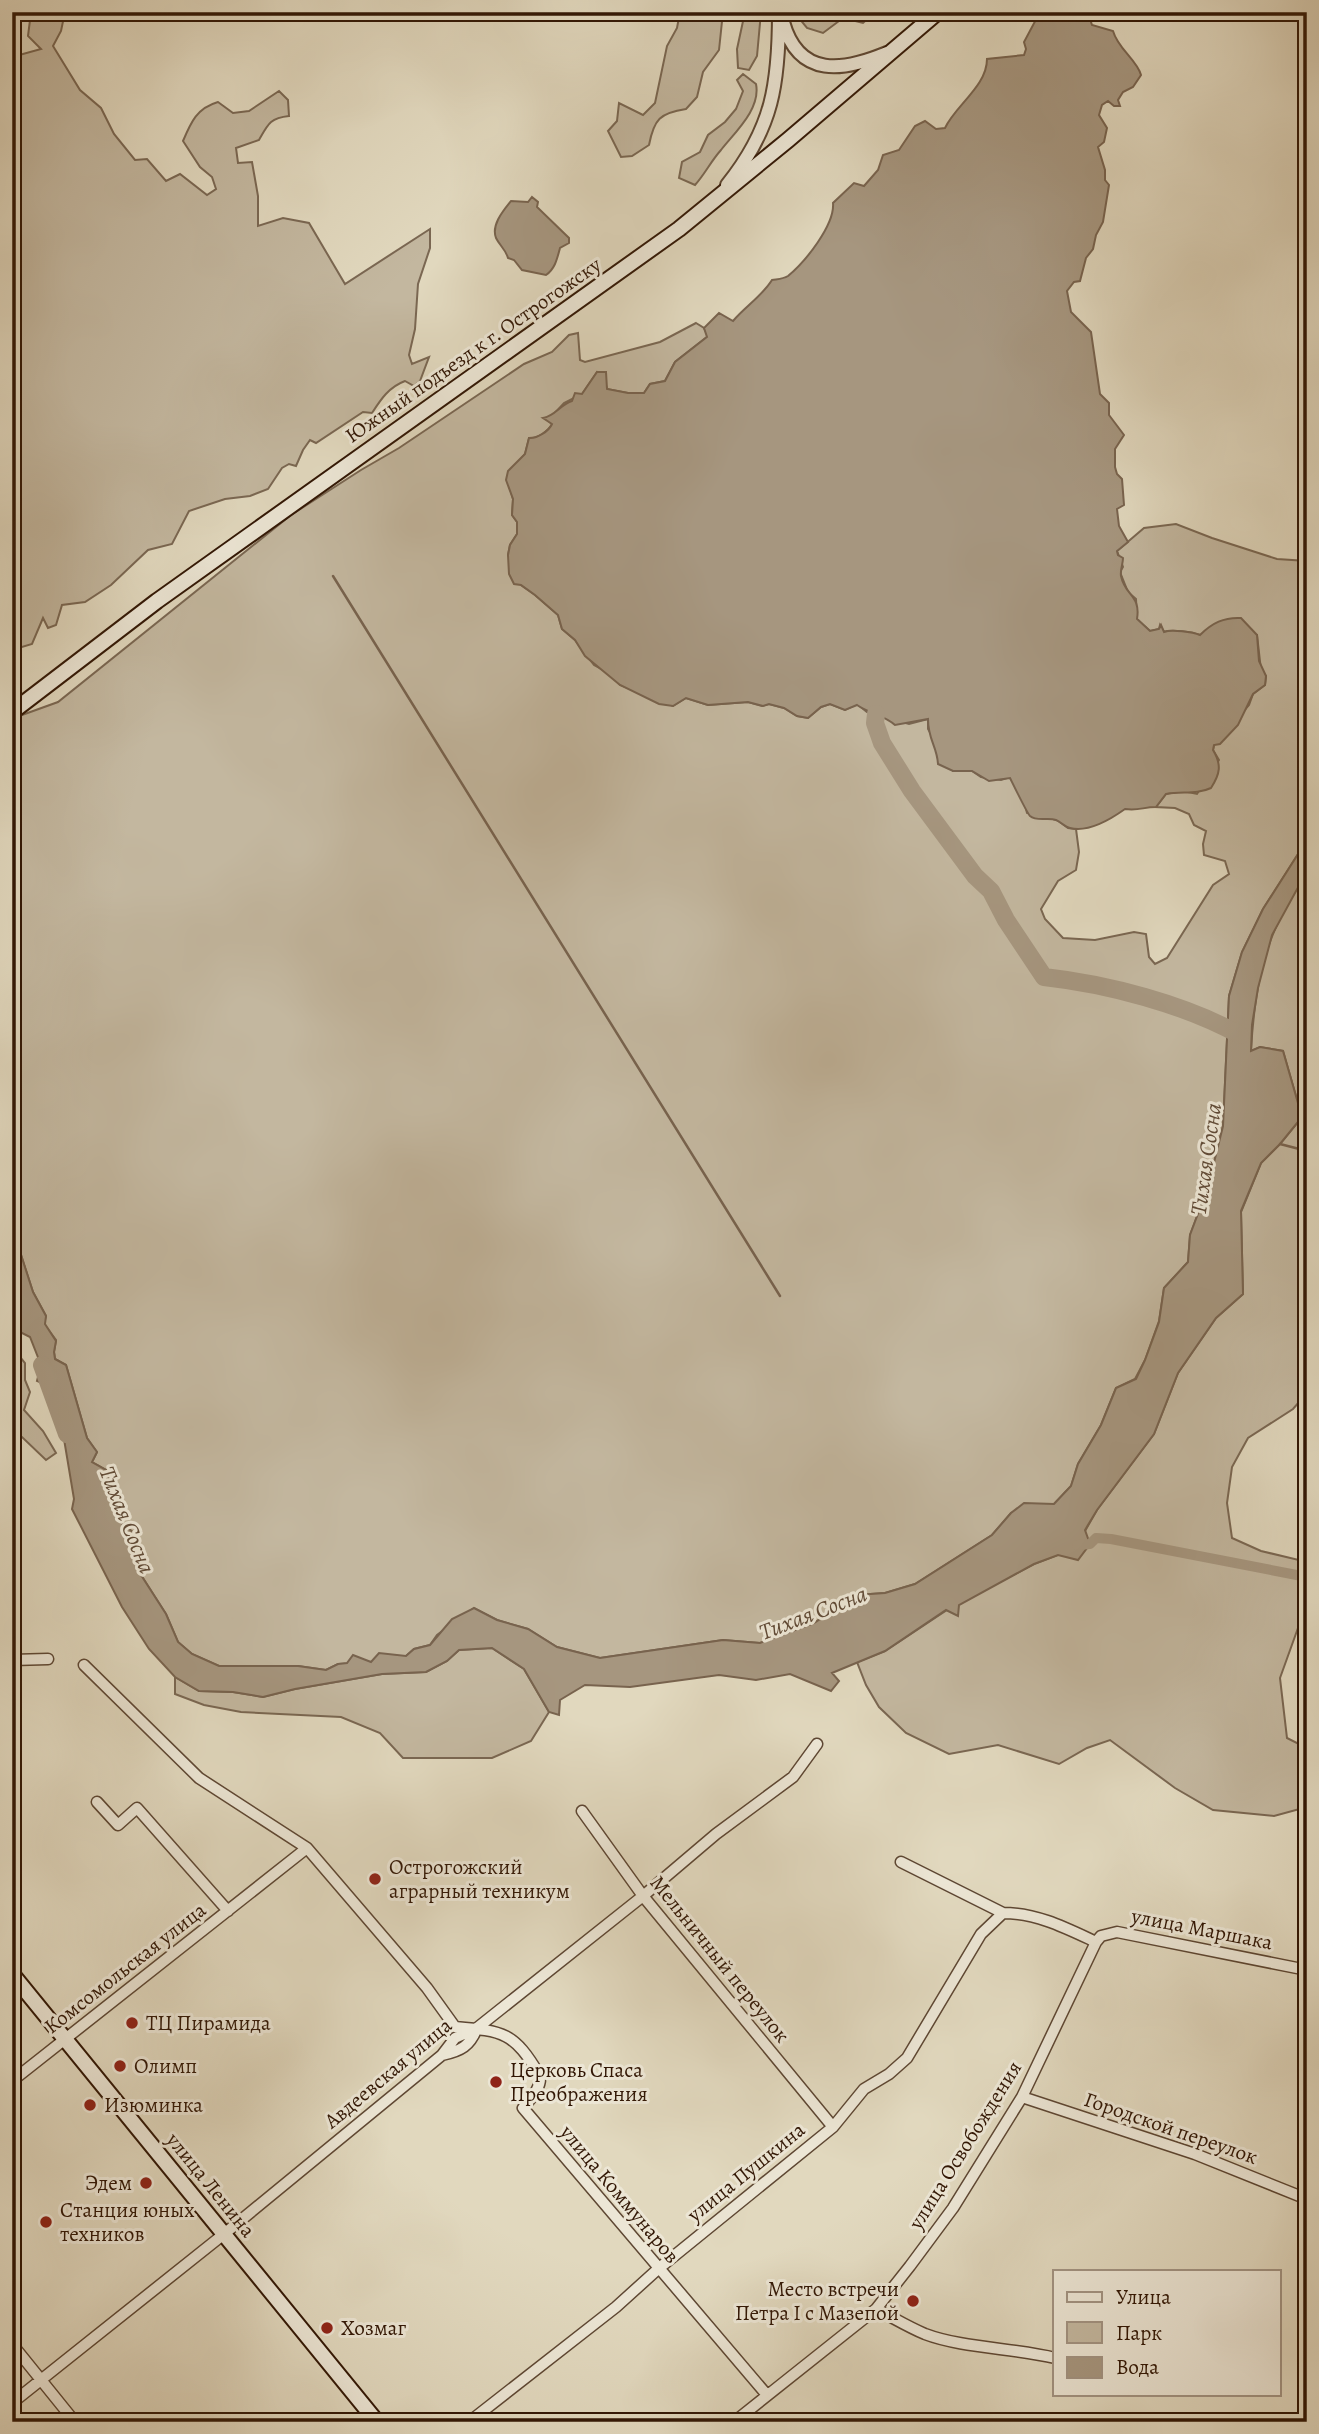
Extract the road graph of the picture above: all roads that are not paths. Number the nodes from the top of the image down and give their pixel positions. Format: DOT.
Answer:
graph roads {
  1 [pos="779,12"];
  2 [pos="938,12"];
  3 [pos="894,50"];
  4 [pos="713,202"];
  5 [pos="16,709"];
  6 [pos="48,1659"];
  7 [pos="12,1660"];
  8 [pos="84,1665"];
  9 [pos="817,1744"];
  10 [pos="97,1802"];
  11 [pos="582,1811"];
  12 [pos="307,1848"];
  13 [pos="901,1862"];
  14 [pos="643,1896"];
  15 [pos="228,1911"];
  16 [pos="1003,1913"];
  17 [pos="1096,1942"];
  18 [pos="1307,1970"];
  19 [pos="12,1974"];
  20 [pos="477,2028"];
  21 [pos="64,2040"];
  22 [pos="12,2081"];
  23 [pos="1022,2098"];
  24 [pos="833,2127"];
  25 [pos="1307,2199"];
  26 [pos="224,2234"];
  27 [pos="658,2269"];
  28 [pos="876,2309"];
  29 [pos="12,2344"];
  30 [pos="1053,2358"];
  31 [pos="41,2380"];
  32 [pos="767,2395"];
  33 [pos="12,2403"];
  34 [pos="75,2422"];
  35 [pos="377,2422"];
  36 [pos="469,2422"];
  37 [pos="734,2422"];
  1 -- 3 [label="street"];
  1 -- 4 [label="street"];
  2 -- 3 [label="main road, Южный подъезд к г. Острогожску"];
  3 -- 4 [label="main road, Южный подъезд к г. Острогожску"];
  4 -- 5 [label="main road, Южный подъезд к г. Острогожску"];
  6 -- 7 [label="street"];
  8 -- 12 [label="street, улица Коммунаров"];
  9 -- 14 [label="street, Авдеевская улица"];
  10 -- 15 [label="street, Комсомольская улица"];
  11 -- 14 [label="street, Мельничный переулок"];
  12 -- 15 [label="street, Комсомольская улица"];
  12 -- 20 [label="street, улица Коммунаров"];
  13 -- 16 [label="street"];
  14 -- 20 [label="street, Авдеевская улица"];
  14 -- 24 [label="street, Мельничный переулок"];
  15 -- 21 [label="street, Комсомольская улица"];
  16 -- 17 [label="street"];
  16 -- 24 [label="street, улица Пушкина"];
  17 -- 18 [label="street, улица Маршака"];
  17 -- 23 [label="street, улица Освобождения"];
  19 -- 21 [label="main road, улица Ленина"];
  20 -- 26 [label="street, Авдеевская улица"];
  20 -- 27 [label="street, улица Коммунаров"];
  21 -- 22 [label="street, Комсомольская улица"];
  21 -- 26 [label="main road, улица Ленина"];
  23 -- 25 [label="street, Городской переулок"];
  23 -- 28 [label="street, улица Освобождения"];
  24 -- 27 [label="street, улица Пушкина"];
  26 -- 31 [label="street, Авдеевская улица"];
  26 -- 35 [label="main road, улица Ленина"];
  27 -- 32 [label="street, улица Коммунаров"];
  27 -- 36 [label="street, улица Пушкина"];
  28 -- 30 [label="street"];
  28 -- 32 [label="street, улица Освобождения"];
  29 -- 31 [label="street"];
  31 -- 33 [label="street, Авдеевская улица"];
  31 -- 34 [label="street"];
  32 -- 37 [label="street, улица Освобождения"];
}
